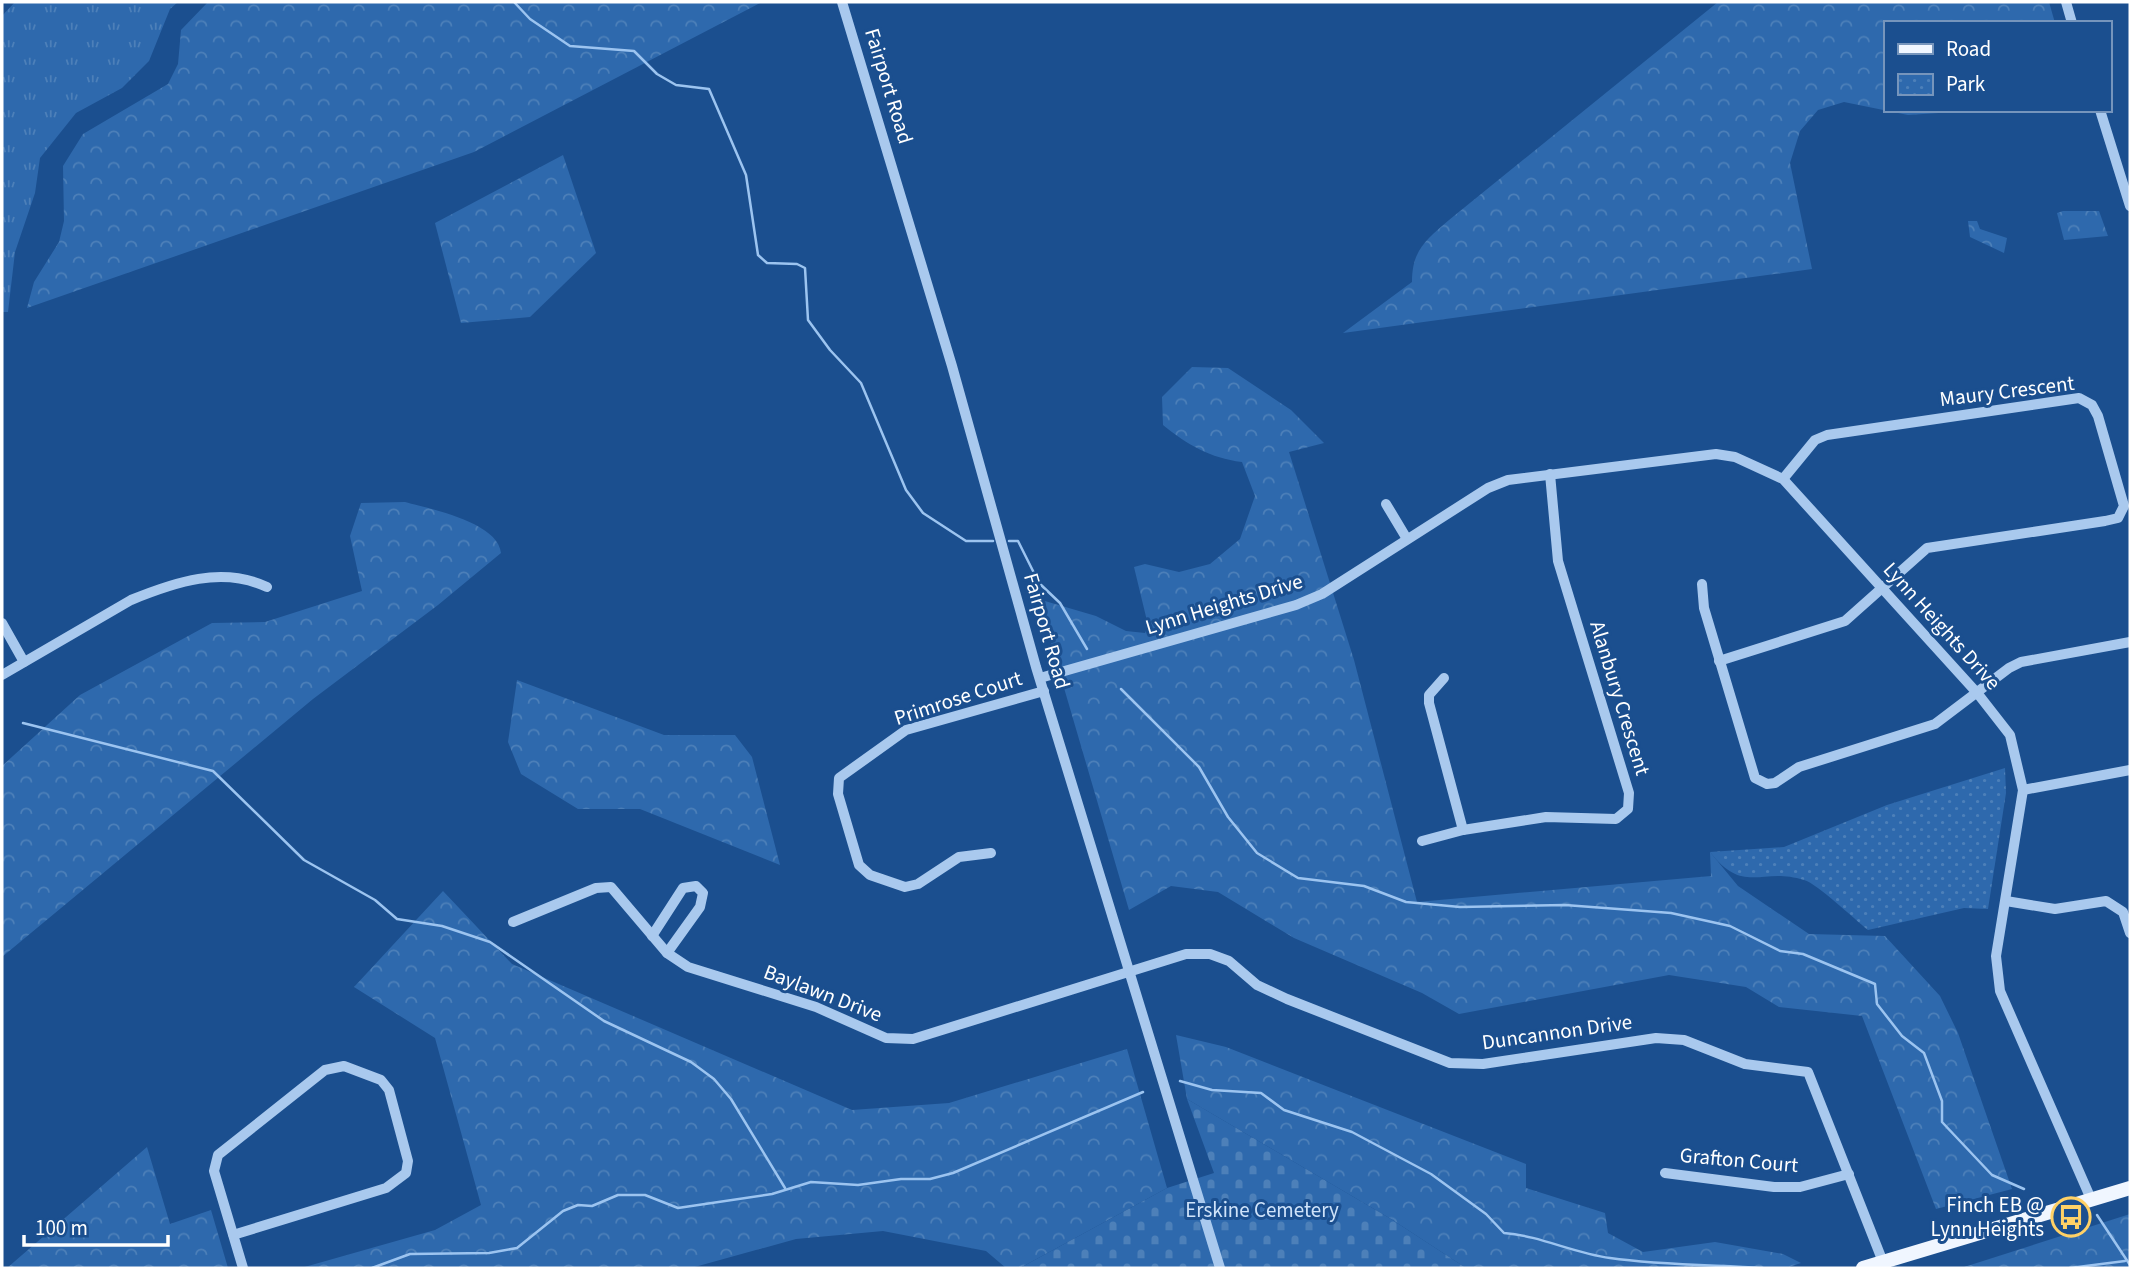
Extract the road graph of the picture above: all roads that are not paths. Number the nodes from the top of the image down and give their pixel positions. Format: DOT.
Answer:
graph roads {
  1 [pos="842,2"];
  2 [pos="2066,2"];
  3 [pos="2071,21"];
  4 [pos="2101,112"];
  5 [pos="2130,206"];
  6 [pos="1550,474"];
  7 [pos="1783,479"];
  8 [pos="1386,504"];
  9 [pos="1407,539"];
  10 [pos="1702,584"];
  11 [pos="267,587"];
  12 [pos="1883,588"];
  13 [pos="2,623"];
  14 [pos="2130,642"];
  15 [pos="1719,661"];
  16 [pos="24,662"];
  17 [pos="2,675"];
  18 [pos="1040,678"];
  19 [pos="1444,678"];
  20 [pos="1044,691"];
  21 [pos="1978,694"];
  22 [pos="2130,770"];
  23 [pos="2023,790"];
  24 [pos="1463,830"];
  25 [pos="1422,841"];
  26 [pos="991,853"];
  27 [pos="2006,901"];
  28 [pos="513,922"];
  29 [pos="2130,933"];
  30 [pos="652,936"];
  31 [pos="667,953"];
  32 [pos="1130,972"];
  33 [pos="1665,1172"];
  34 [pos="1849,1174"];
  35 [pos="2130,1188"];
  36 [pos="2091,1199"];
  37 [pos="233,1235"];
  38 [pos="1883,1262"];
  39 [pos="243,1268"];
  40 [pos="1220,1268"];
  41 [pos="1863,1268"];
  1 -- 18 [label="street, Fairport Road"];
  2 -- 3 [label="street"];
  4 -- 5 [label="street"];
  6 -- 7 [label="street, Lynn Heights Drive"];
  6 -- 9 [label="street, Lynn Heights Drive"];
  6 -- 24 [label="street, Alanbury Crescent"];
  7 -- 12 [label="street, Lynn Heights Drive"];
  7 -- 12 [label="street, Maury Crescent"];
  8 -- 9 [label="street"];
  9 -- 18 [label="street, Lynn Heights Drive"];
  10 -- 15 [label="street"];
  11 -- 16 [label="street"];
  12 -- 15 [label="street"];
  12 -- 21 [label="street, Lynn Heights Drive"];
  13 -- 16 [label="street"];
  14 -- 21 [label="street"];
  15 -- 21 [label="street"];
  16 -- 17 [label="street"];
  18 -- 20 [label="street, Fairport Road"];
  19 -- 24 [label="street"];
  20 -- 26 [label="street, Primrose Court"];
  20 -- 32 [label="street, Fairport Road"];
  21 -- 23 [label="street, Lynn Heights Drive"];
  22 -- 23 [label="street"];
  23 -- 27 [label="street, Lynn Heights Drive"];
  24 -- 25 [label="street, Alanbury Crescent"];
  27 -- 29 [label="street"];
  27 -- 36 [label="street, Lynn Heights Drive"];
  28 -- 30 [label="street, Baylawn Drive"];
  30 -- 31 [label="street, Baylawn Drive"];
  30 -- 31 [label="street"];
  31 -- 32 [label="street, Baylawn Drive"];
  32 -- 34 [label="street, Duncannon Drive"];
  32 -- 40 [label="street, Fairport Road"];
  33 -- 34 [label="street, Grafton Court"];
  34 -- 38 [label="street, Duncannon Drive"];
  35 -- 36 [label="main road"];
  36 -- 38 [label="main road"];
  37 -- 37 [label="street"];
  37 -- 39 [label="street"];
  38 -- 41 [label="main road"];
}
